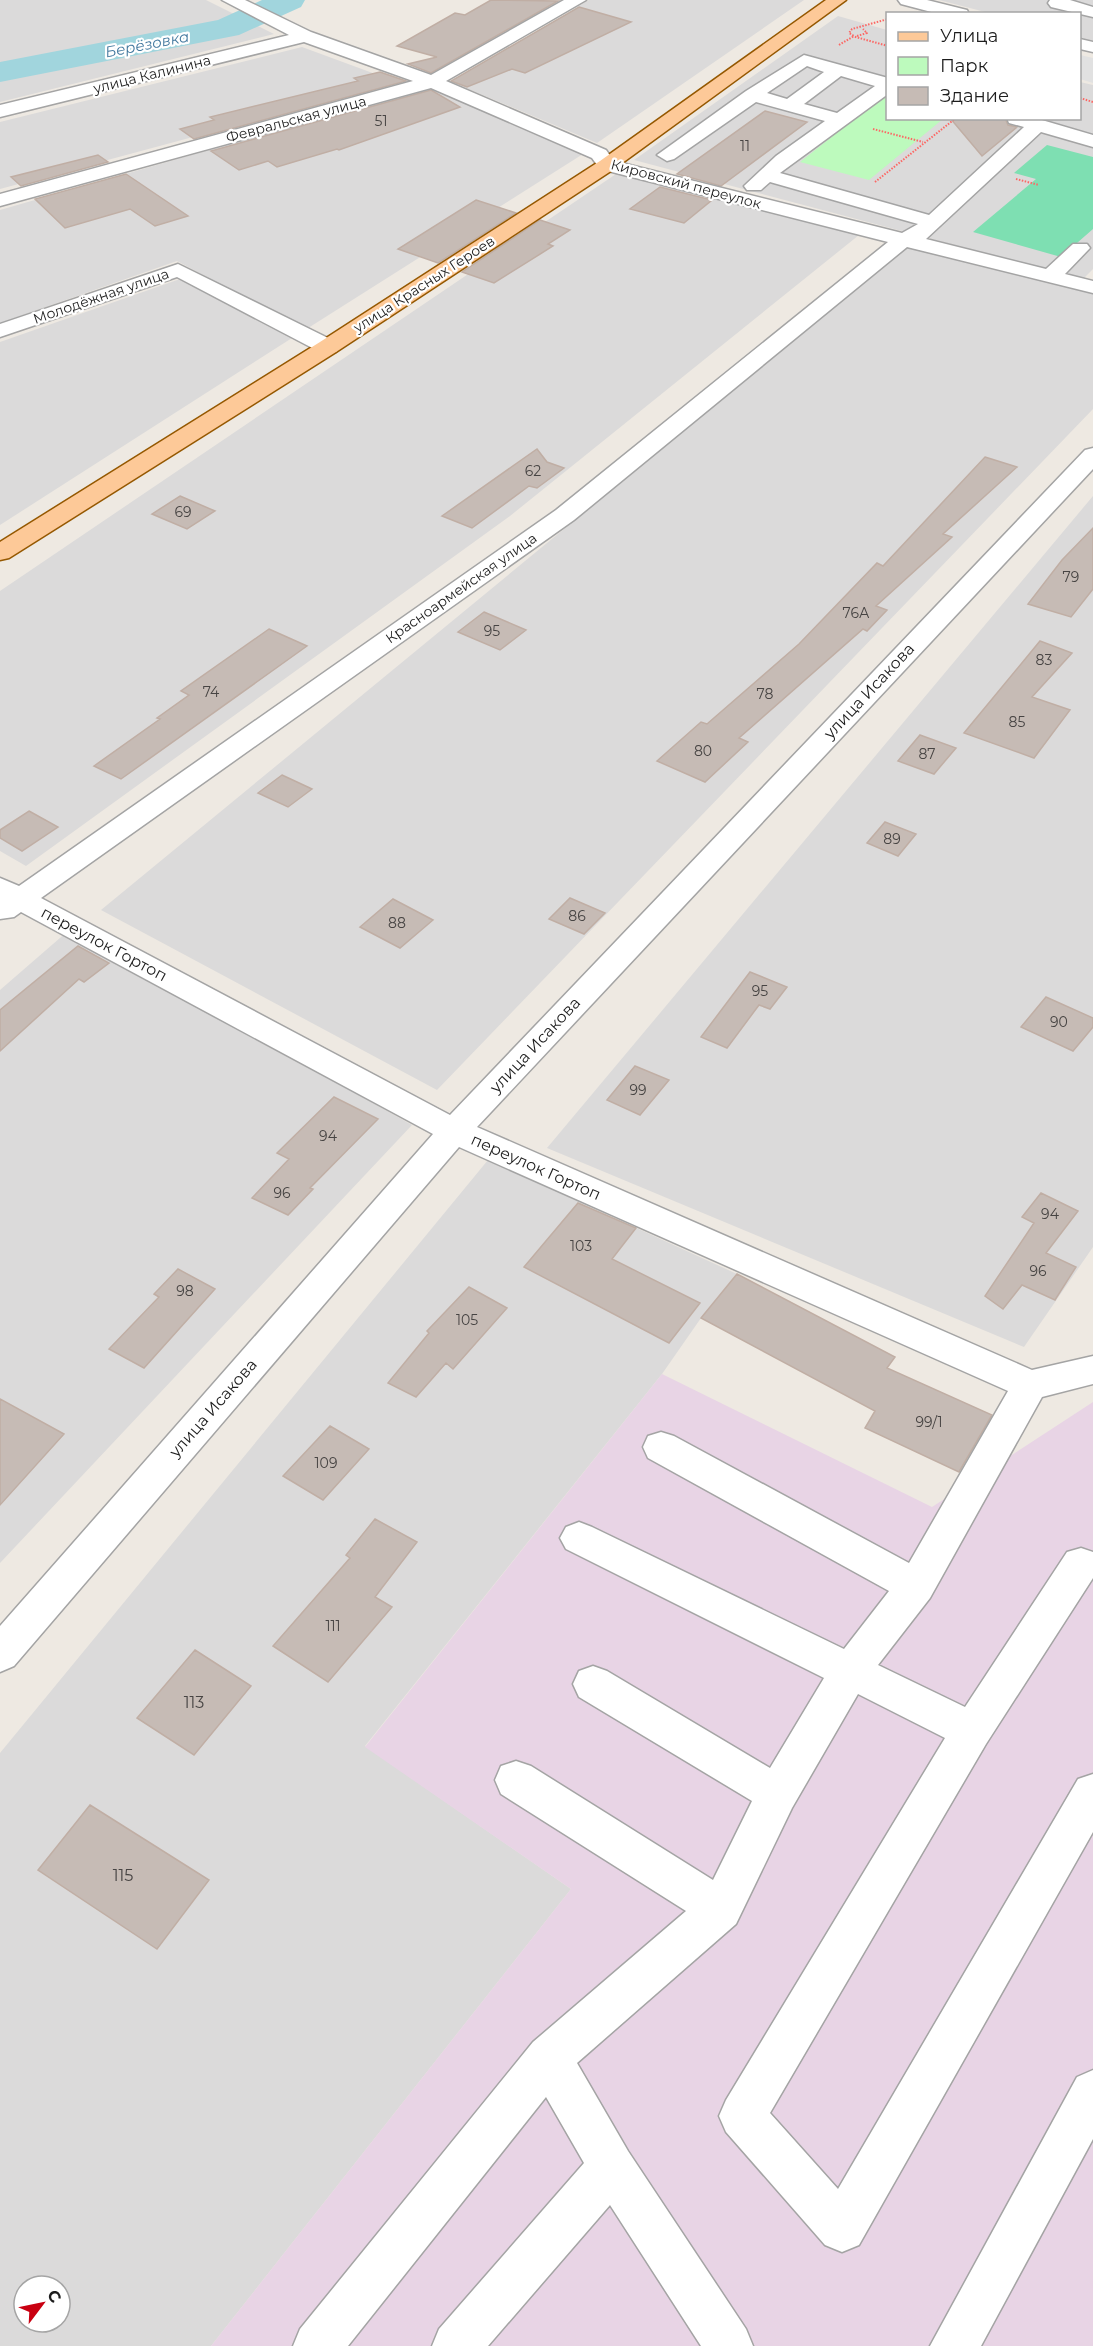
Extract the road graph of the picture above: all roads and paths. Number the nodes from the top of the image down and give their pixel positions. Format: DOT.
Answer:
graph roads {
  1 [pos="231,0"];
  2 [pos="577,0"];
  3 [pos="837,0"];
  4 [pos="907,0"];
  5 [pos="1061,0"];
  6 [pos="939,3"];
  7 [pos="957,12"];
  8 [pos="1093,12"];
  9 [pos="862,29"];
  10 [pos="305,36"];
  11 [pos="886,45"];
  12 [pos="838,70"];
  13 [pos="432,82"];
  14 [pos="886,84"];
  15 [pos="886,86"];
  16 [pos="753,95"];
  17 [pos="790,106"];
  18 [pos="0,111"];
  19 [pos="838,119"];
  20 [pos="953,120"];
  21 [pos="1021,120"];
  22 [pos="1038,125"];
  23 [pos="1093,141"];
  24 [pos="924,143"];
  25 [pos="667,155"];
  26 [pos="607,165"];
  27 [pos="765,175"];
  28 [pos="872,184"];
  29 [pos="0,200"];
  30 [pos="740,200"];
  31 [pos="933,222"];
  32 [pos="904,239"];
  33 [pos="1080,248"];
  34 [pos="1050,276"];
  35 [pos="1093,287"];
  36 [pos="0,331"];
  37 [pos="328,347"];
  38 [pos="1093,455"];
  39 [pos="0,553"];
  40 [pos="6,899"];
  41 [pos="454,1131"];
  42 [pos="1093,1370"];
  43 [pos="1030,1385"];
  44 [pos="661,1447"];
  45 [pos="579,1538"];
  46 [pos="1082,1564"];
  47 [pos="916,1586"];
  48 [pos="0,1654"];
  49 [pos="850,1671"];
  50 [pos="594,1684"];
  51 [pos="972,1731"];
  52 [pos="516,1780"];
  53 [pos="1093,1793"];
  54 [pos="777,1794"];
  55 [pos="721,1909"];
  56 [pos="549,2058"];
  57 [pos="1093,2093"];
  58 [pos="612,2167"];
  59 [pos="317,2346"];
  60 [pos="456,2346"];
  61 [pos="729,2346"];
  62 [pos="954,2346"];
  1 -- 10 [label="street, Кировский переулок"];
  2 -- 13 [label="street, Февральская улица"];
  3 -- 26 [label="main road, улица Красных Героев"];
  4 -- 6 [label="street"];
  5 -- 8 [label="street"];
  6 -- 7 [label="street"];
  9 -- 11 [label="path"];
  10 -- 13 [label="street, Кировский переулок"];
  10 -- 18 [label="street, улица Калинина"];
  12 -- 14 [label="street"];
  12 -- 16 [label="street"];
  12 -- 17 [label="street"];
  13 -- 26 [label="street, Кировский переулок"];
  13 -- 29 [label="street, Февральская улица"];
  15 -- 19 [label="street"];
  16 -- 17 [label="street"];
  16 -- 25 [label="street"];
  17 -- 19 [label="street"];
  19 -- 24 [label="path"];
  19 -- 27 [label="street"];
  20 -- 24 [label="path"];
  21 -- 22 [label="street"];
  22 -- 23 [label="street"];
  22 -- 31 [label="street, Красноармейская улица"];
  24 -- 28 [label="path"];
  26 -- 30 [label="street, Кировский переулок"];
  26 -- 37 [label="main road, улица Красных Героев"];
  27 -- 30 [label="street"];
  27 -- 31 [label="street"];
  30 -- 32 [label="street, Кировский переулок"];
  31 -- 32 [label="street, Красноармейская улица"];
  32 -- 34 [label="street, Кировский переулок"];
  32 -- 40 [label="street, Красноармейская улица"];
  33 -- 34 [label="street"];
  34 -- 35 [label="street, Кировский переулок"];
  36 -- 37 [label="street, Молодёжная улица"];
  37 -- 39 [label="main road, улица Красных Героев"];
  38 -- 41 [label="street, улица Исакова"];
  40 -- 41 [label="street, переулок Гортоп"];
  41 -- 43 [label="street, переулок Гортоп"];
  41 -- 48 [label="street, улица Исакова"];
  42 -- 43 [label="street"];
  43 -- 47 [label="street"];
  44 -- 47 [label="street"];
  45 -- 49 [label="street"];
  46 -- 51 [label="street"];
  47 -- 49 [label="street"];
  49 -- 51 [label="street"];
  49 -- 54 [label="street"];
  50 -- 54 [label="street"];
  51 -- 53 [label="street"];
  52 -- 55 [label="street"];
  54 -- 55 [label="street"];
  55 -- 56 [label="street"];
  56 -- 58 [label="street"];
  56 -- 59 [label="street"];
  57 -- 62 [label="street"];
  58 -- 60 [label="street"];
  58 -- 61 [label="street"];
}
